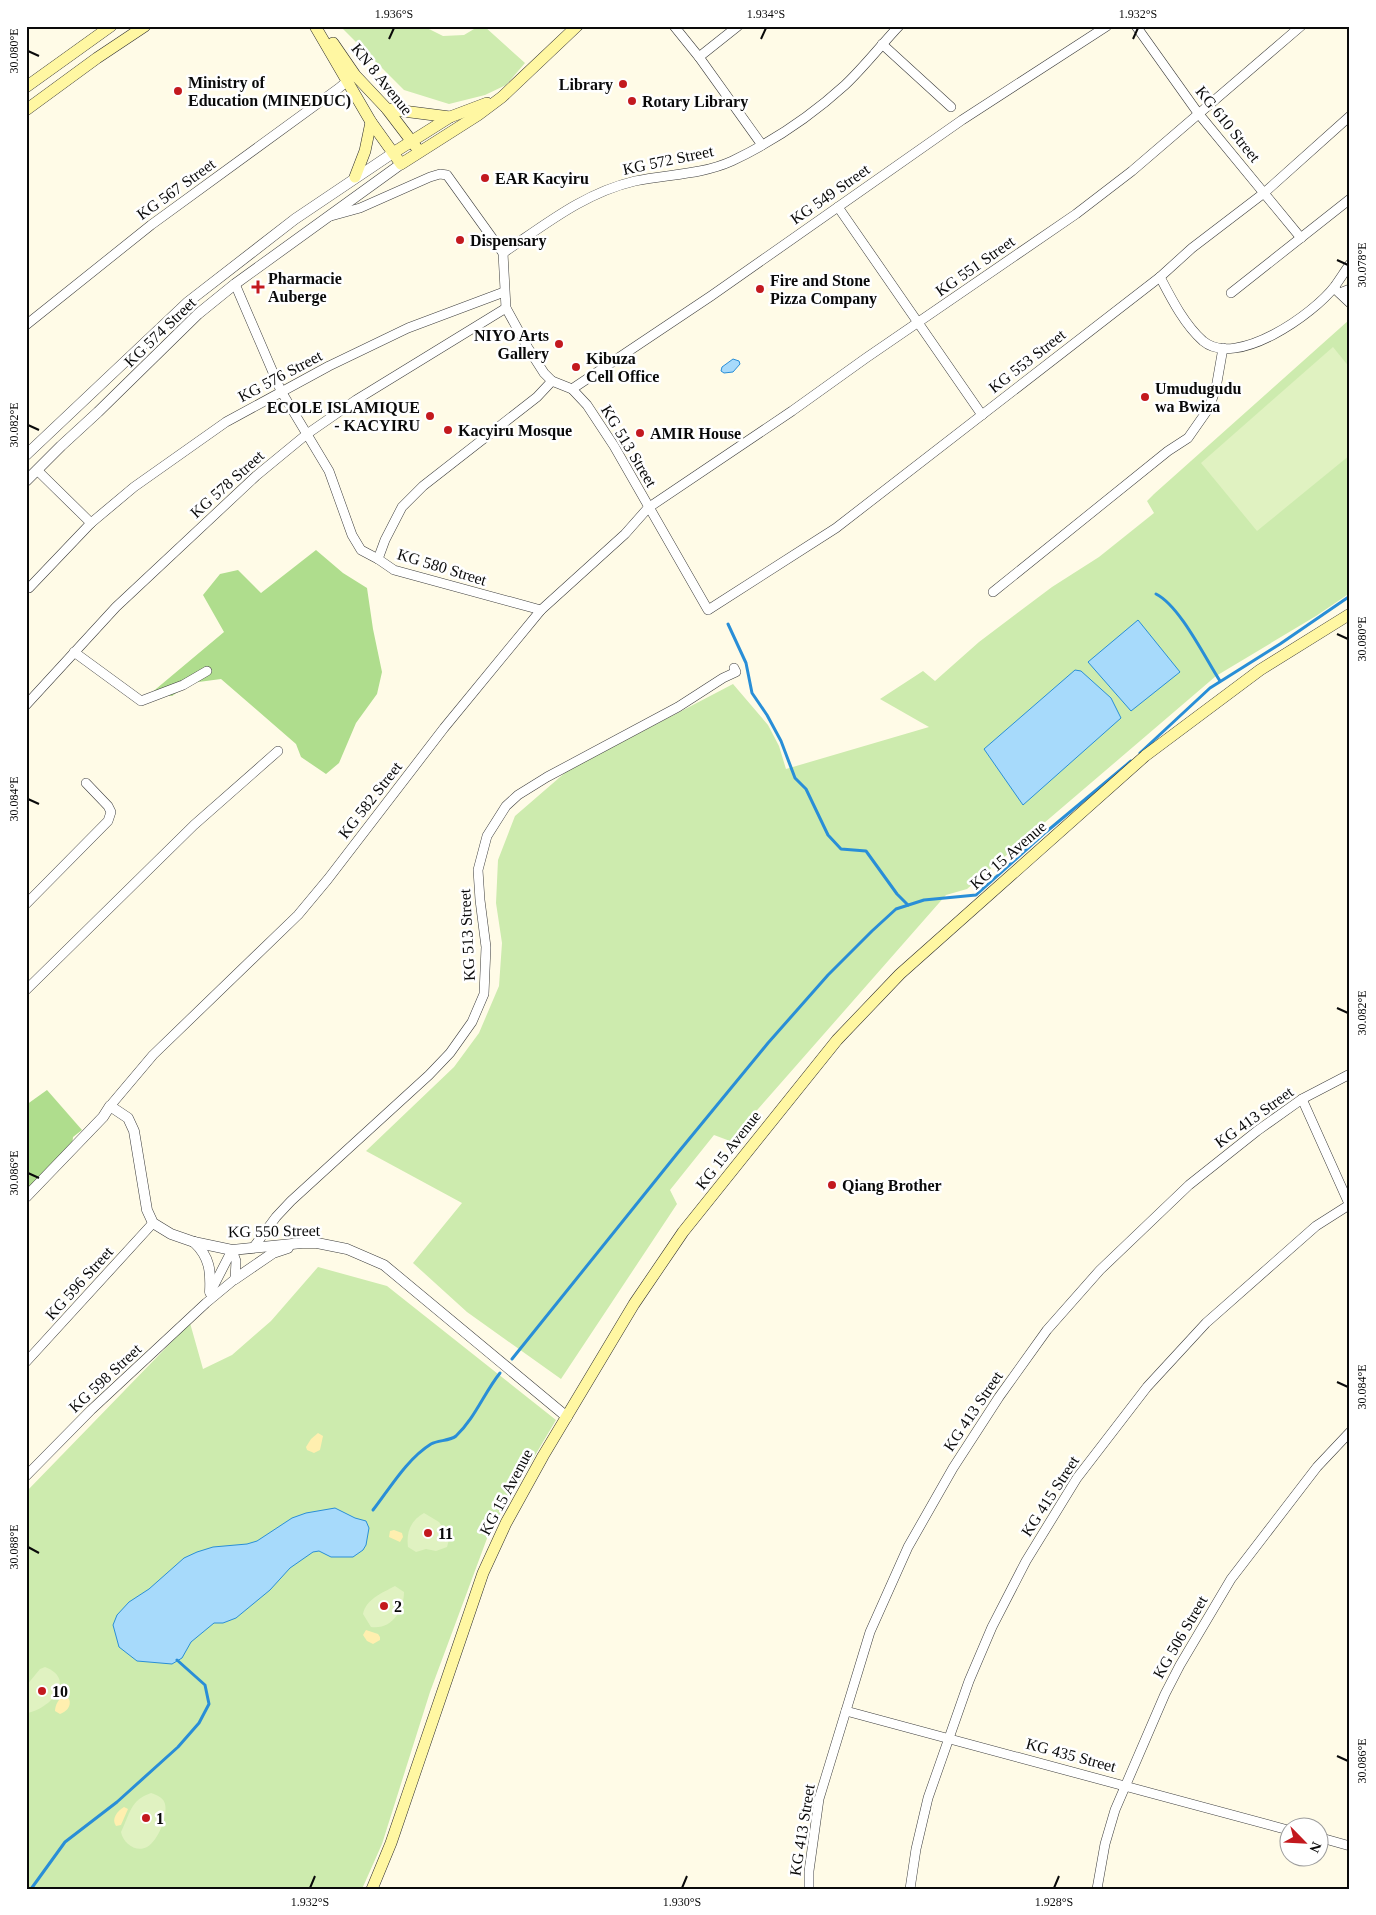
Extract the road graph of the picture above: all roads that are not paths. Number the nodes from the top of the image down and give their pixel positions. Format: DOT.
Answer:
graph roads {
  1 [pos="111,26"];
  2 [pos="145,26"];
  3 [pos="315,26"];
  4 [pos="324,26"];
  5 [pos="576,26"];
  6 [pos="674,26"];
  7 [pos="738,26"];
  8 [pos="899,26"];
  9 [pos="1107,26"];
  10 [pos="1136,26"];
  11 [pos="1301,26"];
  12 [pos="882,44"];
  13 [pos="699,57"];
  14 [pos="351,78"];
  15 [pos="26,87"];
  16 [pos="502,96"];
  17 [pos="951,106"];
  18 [pos="387,109"];
  19 [pos="26,110"];
  20 [pos="1198,113"];
  21 [pos="1350,116"];
  22 [pos="450,117"];
  23 [pos="371,122"];
  24 [pos="411,140"];
  25 [pos="762,144"];
  26 [pos="419,151"];
  27 [pos="393,153"];
  28 [pos="401,164"];
  29 [pos="355,177"];
  30 [pos="1264,193"];
  31 [pos="1350,199"];
  32 [pos="838,207"];
  33 [pos="325,218"];
  34 [pos="1301,238"];
  35 [pos="503,253"];
  36 [pos="1350,264"];
  37 [pos="1160,277"];
  38 [pos="235,284"];
  39 [pos="1350,288"];
  40 [pos="1337,290"];
  41 [pos="504,292"];
  42 [pos="1231,292"];
  43 [pos="188,302"];
  44 [pos="1350,303"];
  45 [pos="506,308"];
  46 [pos="198,314"];
  47 [pos="918,323"];
  48 [pos="26,325"];
  49 [pos="1223,348"];
  50 [pos="552,381"];
  51 [pos="572,390"];
  52 [pos="281,391"];
  53 [pos="86,400"];
  54 [pos="98,412"];
  55 [pos="982,415"];
  56 [pos="307,434"];
  57 [pos="26,455"];
  58 [pos="37,470"];
  59 [pos="26,481"];
  60 [pos="648,508"];
  61 [pos="91,523"];
  62 [pos="378,559"];
  63 [pos="29,588"];
  64 [pos="993,592"];
  65 [pos="541,610"];
  66 [pos="708,610"];
  67 [pos="1350,614"];
  68 [pos="74,652"];
  69 [pos="734,668"];
  70 [pos="207,671"];
  71 [pos="26,705"];
  72 [pos="278,751"];
  73 [pos="86,783"];
  74 [pos="26,904"];
  75 [pos="26,990"];
  76 [pos="1350,1074"];
  77 [pos="1302,1099"];
  78 [pos="110,1106"];
  79 [pos="26,1197"];
  80 [pos="1349,1206"];
  81 [pos="153,1223"];
  82 [pos="194,1242"];
  83 [pos="302,1242"];
  84 [pos="253,1248"];
  85 [pos="232,1250"];
  86 [pos="235,1280"];
  87 [pos="210,1292"];
  88 [pos="206,1303"];
  89 [pos="26,1362"];
  90 [pos="567,1416"];
  91 [pos="1350,1432"];
  92 [pos="26,1476"];
  93 [pos="846,1711"];
  94 [pos="948,1739"];
  95 [pos="1125,1785"];
  96 [pos="1278,1827"];
  97 [pos="1328,1840"];
  98 [pos="1350,1846"];
  99 [pos="372,1889"];
  100 [pos="809,1889"];
  101 [pos="910,1889"];
  102 [pos="1097,1889"];
  1 -- 15 [label="main road"];
  2 -- 19 [label="main road"];
  3 -- 14 [label="main road"];
  4 -- 14 [label="main road, KN 8 Avenue"];
  5 -- 16 [label="main road, KN 8 Avenue"];
  6 -- 13 [label="street"];
  7 -- 13 [label="street"];
  8 -- 12 [label="street, KG 572 Street"];
  9 -- 32 [label="street, KG 549 Street"];
  10 -- 20 [label="street, KG 610 Street"];
  11 -- 20 [label="street, KG 551 Street"];
  12 -- 17 [label="street"];
  12 -- 25 [label="street, KG 572 Street"];
  13 -- 25 [label="street"];
  14 -- 18 [label="main road, KN 8 Avenue"];
  14 -- 23 [label="main road"];
  14 -- 48 [label="street, KG 567 Street"];
  16 -- 22 [label="main road, KN 8 Avenue"];
  16 -- 26 [label="main road, KN 8 Avenue"];
  18 -- 22 [label="main road"];
  18 -- 24 [label="main road, KN 8 Avenue"];
  20 -- 30 [label="street, KG 610 Street"];
  20 -- 47 [label="street, KG 551 Street"];
  21 -- 30 [label="street, KG 553 Street"];
  22 -- 24 [label="main road, KN 8 Avenue"];
  23 -- 27 [label="main road"];
  23 -- 29 [label="main road"];
  24 -- 26 [label="main road, KN 8 Avenue"];
  24 -- 27 [label="main road"];
  25 -- 35 [label="street, KG 572 Street"];
  26 -- 28 [label="main road"];
  27 -- 28 [label="main road"];
  27 -- 29 [label="street"];
  28 -- 33 [label="street, KG 574 Street"];
  29 -- 43 [label="street"];
  30 -- 34 [label="street, KG 610 Street"];
  30 -- 37 [label="street, KG 553 Street"];
  31 -- 34 [label="street"];
  32 -- 47 [label="street"];
  32 -- 51 [label="street, KG 549 Street"];
  33 -- 35 [label="street, KG 574 Street"];
  33 -- 38 [label="street, KG 574 Street"];
  34 -- 42 [label="street"];
  35 -- 41 [label="street, KG 513 Street"];
  36 -- 40 [label="street"];
  37 -- 49 [label="street"];
  37 -- 55 [label="street, KG 553 Street"];
  38 -- 46 [label="street, KG 574 Street"];
  38 -- 52 [label="street"];
  39 -- 40 [label="street"];
  40 -- 44 [label="street"];
  40 -- 49 [label="street"];
  41 -- 45 [label="street, KG 513 Street"];
  41 -- 52 [label="street, KG 576 Street"];
  43 -- 46 [label="street"];
  43 -- 53 [label="street"];
  45 -- 50 [label="street, KG 513 Street"];
  45 -- 56 [label="street, KG 578 Street"];
  46 -- 54 [label="street, KG 574 Street"];
  47 -- 55 [label="street"];
  47 -- 60 [label="street, KG 551 Street"];
  49 -- 64 [label="street"];
  50 -- 51 [label="street, KG 513 Street"];
  50 -- 62 [label="street, KG 580 Street"];
  51 -- 60 [label="street, KG 513 Street"];
  52 -- 56 [label="street"];
  52 -- 61 [label="street, KG 576 Street"];
  53 -- 54 [label="street"];
  53 -- 57 [label="street"];
  54 -- 58 [label="street, KG 574 Street"];
  55 -- 66 [label="street, KG 553 Street"];
  56 -- 62 [label="street"];
  56 -- 68 [label="street, KG 578 Street"];
  58 -- 59 [label="street, KG 574 Street"];
  58 -- 61 [label="street"];
  60 -- 65 [label="street, KG 582 Street"];
  60 -- 66 [label="street, KG 513 Street"];
  61 -- 63 [label="street, KG 576 Street"];
  62 -- 65 [label="street, KG 580 Street"];
  65 -- 78 [label="street, KG 582 Street"];
  67 -- 90 [label="main road, KG 15 Avenue"];
  68 -- 70 [label="street"];
  68 -- 71 [label="street, KG 578 Street"];
  69 -- 84 [label="street, KG 513 Street"];
  72 -- 75 [label="street"];
  73 -- 74 [label="street"];
  76 -- 77 [label="street, KG 413 Street"];
  77 -- 80 [label="street"];
  77 -- 93 [label="street, KG 413 Street"];
  78 -- 79 [label="street"];
  78 -- 81 [label="street"];
  80 -- 94 [label="street, KG 415 Street"];
  81 -- 82 [label="street, KG 550 Street"];
  81 -- 89 [label="street, KG 596 Street"];
  82 -- 85 [label="street, KG 550 Street"];
  82 -- 87 [label="street"];
  83 -- 84 [label="street, KG 550 Street"];
  83 -- 86 [label="street"];
  83 -- 90 [label="street, KG 550 Street"];
  84 -- 85 [label="street, KG 550 Street"];
  85 -- 86 [label="street"];
  85 -- 87 [label="street, KG 598 Street"];
  86 -- 88 [label="street, KG 598 Street"];
  87 -- 88 [label="street, KG 598 Street"];
  88 -- 92 [label="street, KG 598 Street"];
  90 -- 99 [label="main road, KG 15 Avenue"];
  91 -- 95 [label="street, KG 506 Street"];
  93 -- 94 [label="street, KG 435 Street"];
  93 -- 100 [label="street, KG 413 Street"];
  94 -- 95 [label="street, KG 435 Street"];
  94 -- 101 [label="street, KG 415 Street"];
  95 -- 96 [label="street, KG 435 Street"];
  95 -- 102 [label="street, KG 506 Street"];
  97 -- 98 [label="street"];
}
